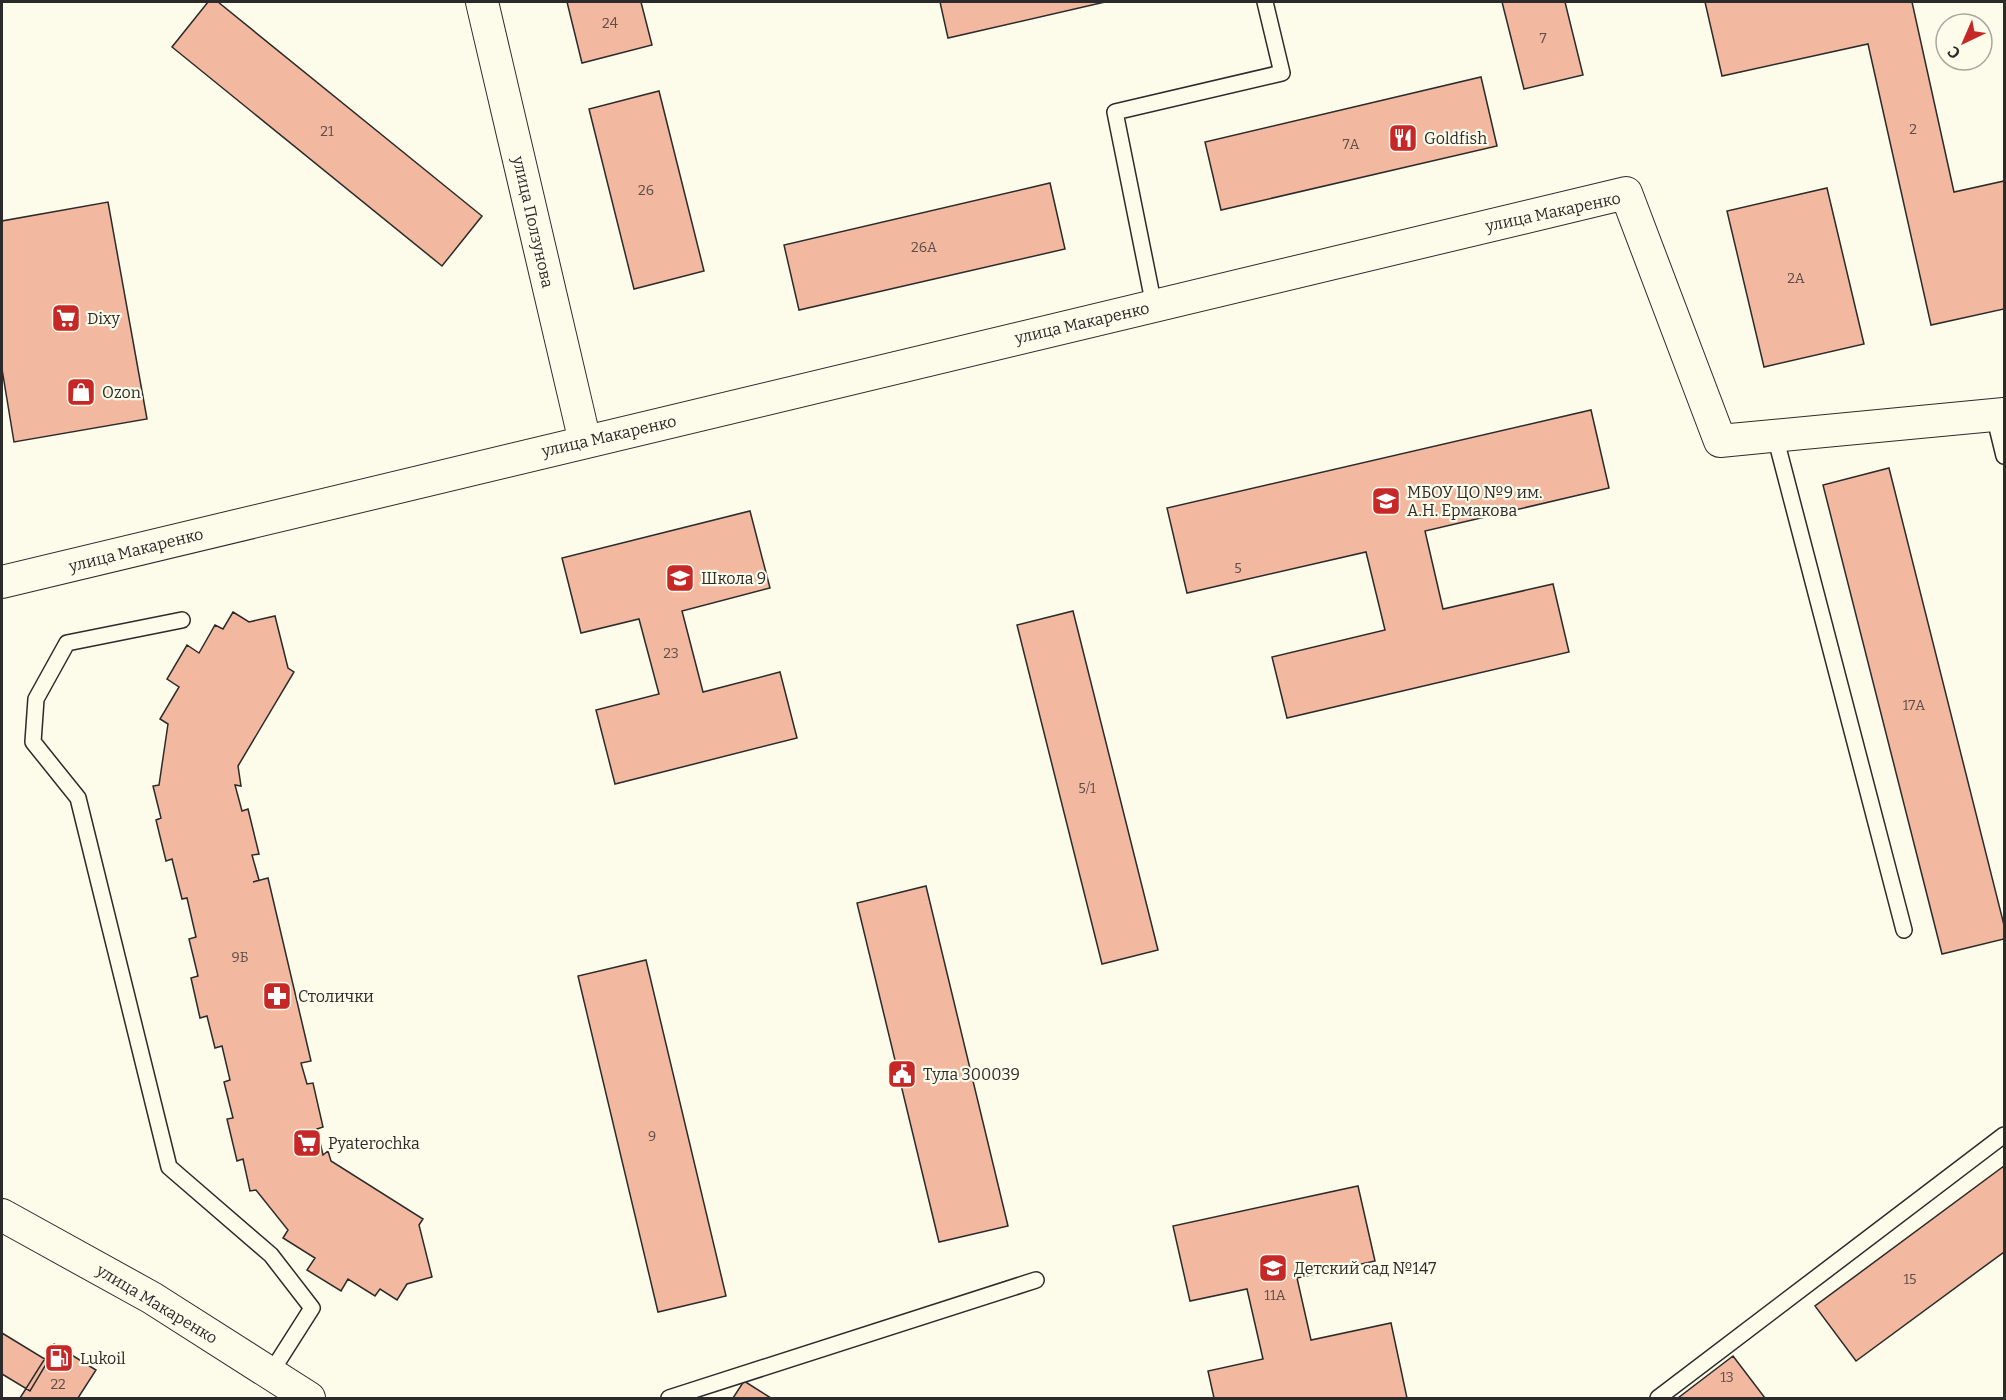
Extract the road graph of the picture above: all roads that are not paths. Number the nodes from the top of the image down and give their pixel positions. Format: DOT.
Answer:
graph roads {
  1 [pos="482,2"];
  2 [pos="1264,2"];
  3 [pos="1154,306"];
  4 [pos="1999,414"];
  5 [pos="1775,436"];
  6 [pos="585,442"];
  7 [pos="2004,456"];
  8 [pos="2,582"];
  9 [pos="182,620"];
  10 [pos="1904,930"];
  11 [pos="2004,1135"];
  12 [pos="2,1215"];
  13 [pos="1036,1280"];
  14 [pos="270,1374"];
  15 [pos="309,1398"];
  16 [pos="669,1398"];
  17 [pos="1658,1398"];
  1 -- 6 [label="street, улица Ползунова"];
  2 -- 3 [label="lane"];
  3 -- 5 [label="street, улица Макаренко"];
  3 -- 6 [label="street, улица Макаренко"];
  4 -- 5 [label="street, улица Макаренко"];
  4 -- 7 [label="lane"];
  5 -- 10 [label="lane"];
  6 -- 8 [label="street, улица Макаренко"];
  9 -- 14 [label="lane"];
  11 -- 17 [label="lane"];
  12 -- 14 [label="street, улица Макаренко"];
  13 -- 16 [label="lane"];
  14 -- 15 [label="street, улица Макаренко"];
}
